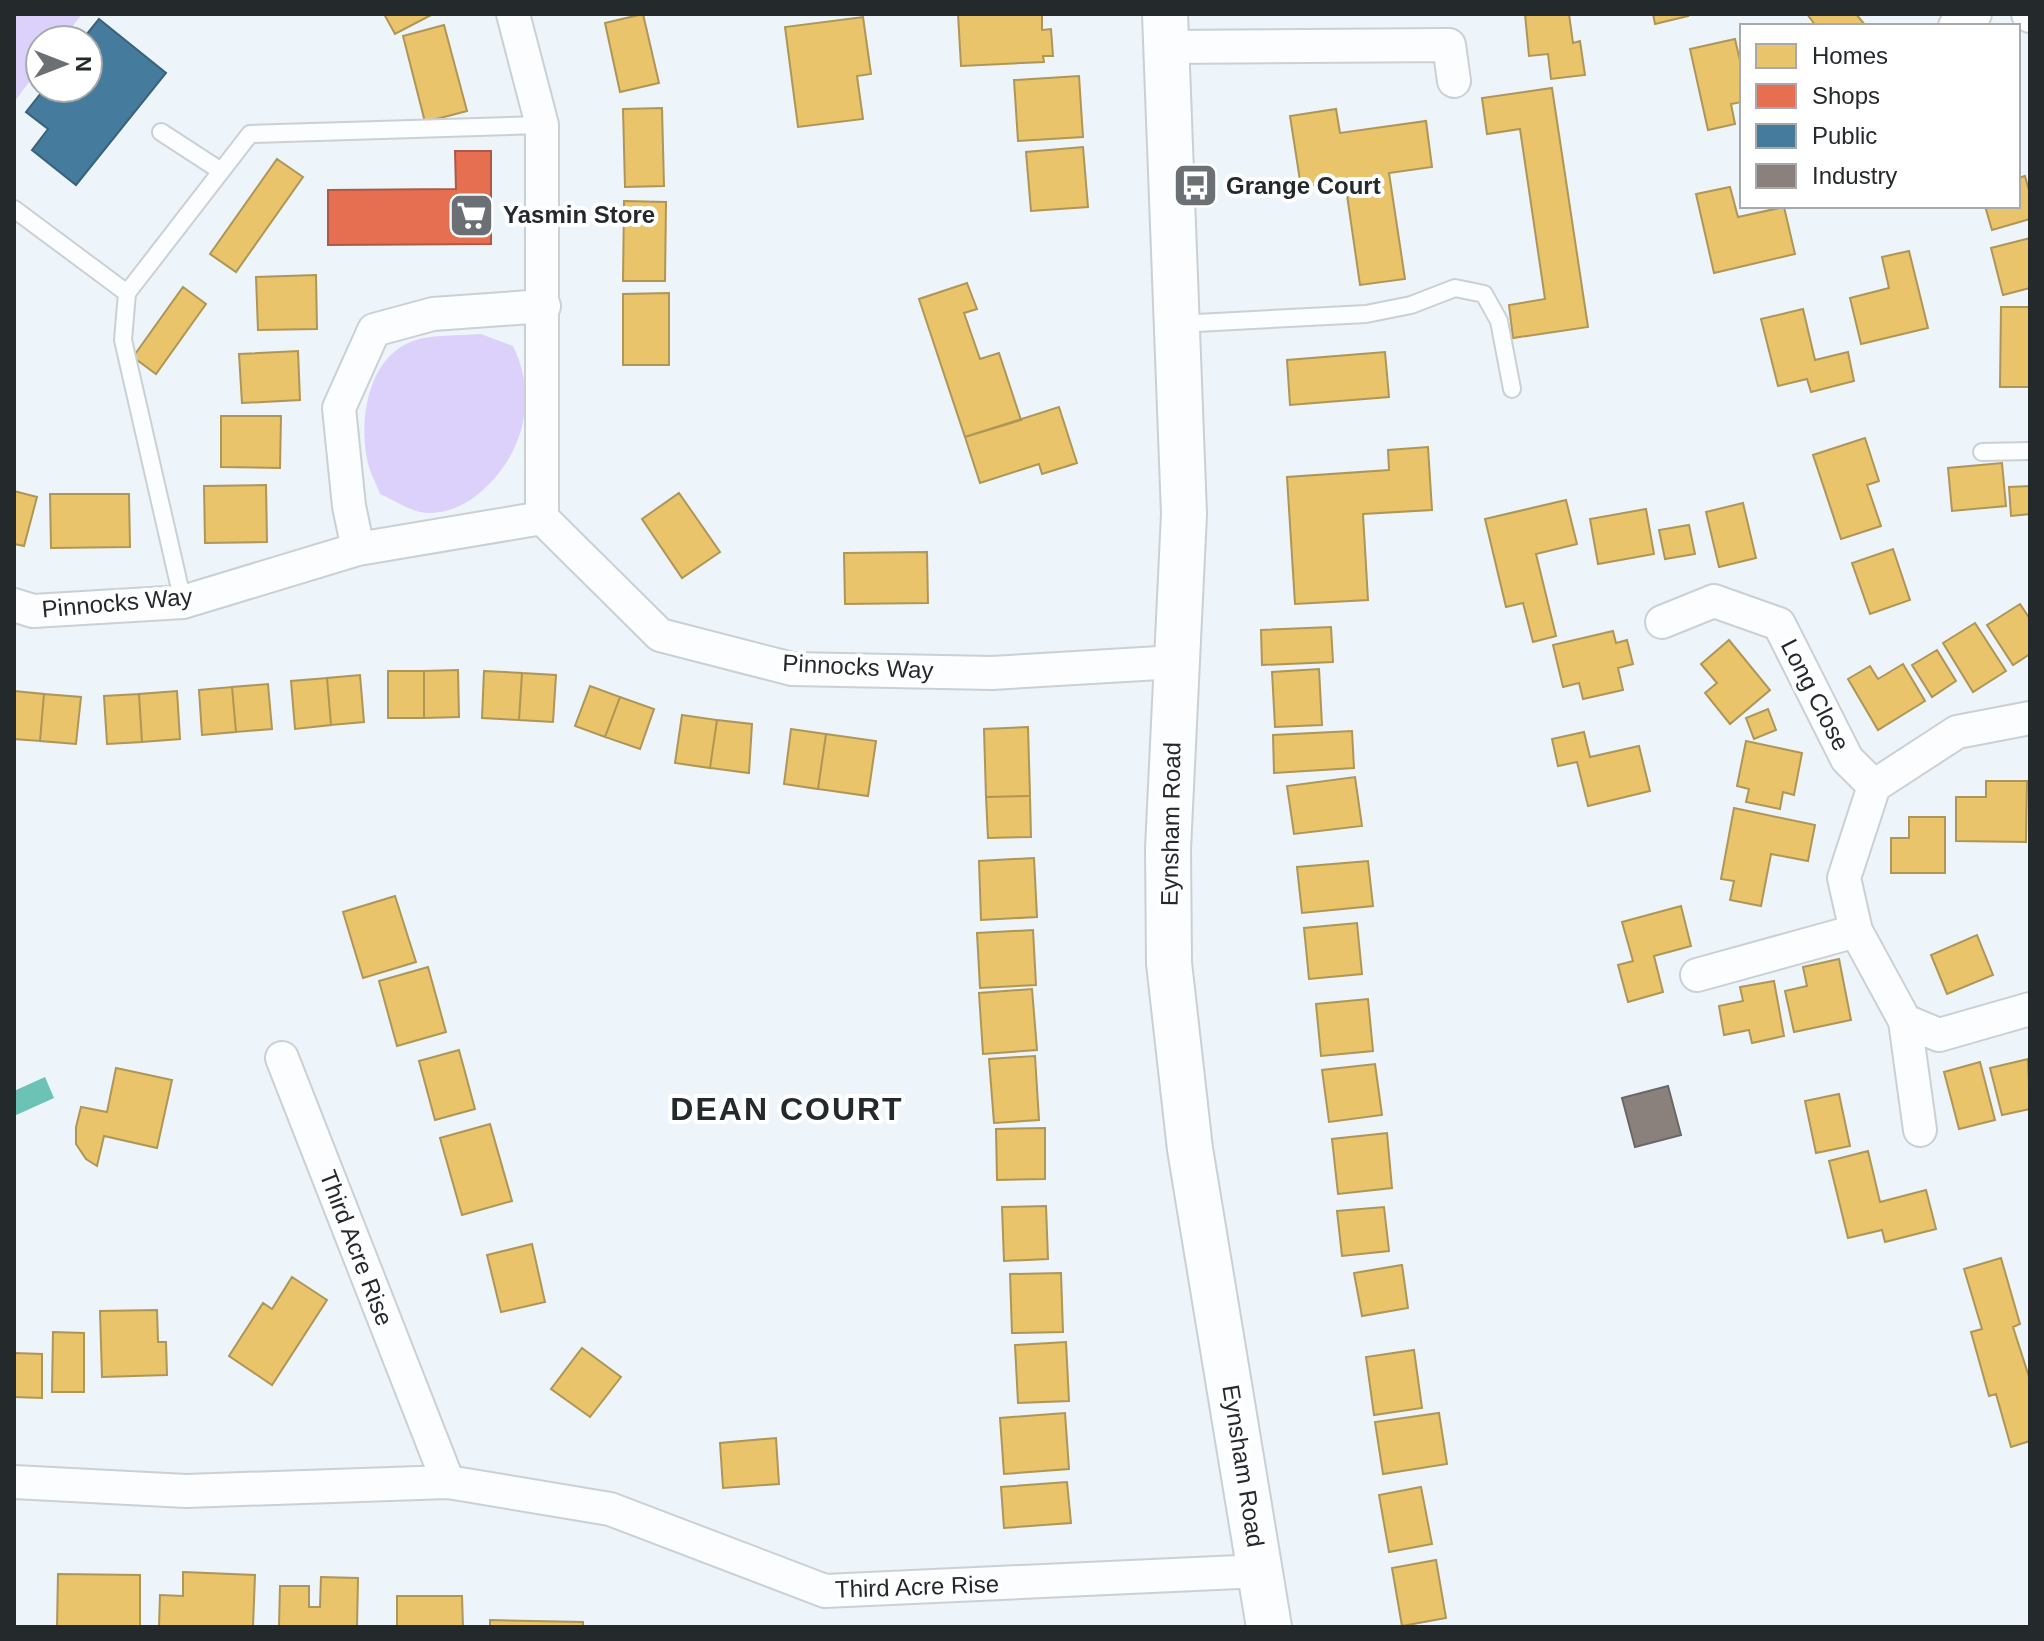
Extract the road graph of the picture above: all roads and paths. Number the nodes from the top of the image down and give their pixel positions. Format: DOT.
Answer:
graph roads {
  1 [pos="513,14"];
  2 [pos="1165,31"];
  3 [pos="1454,81"];
  4 [pos="542,125"];
  5 [pos="161,132"];
  6 [pos="221,171"];
  7 [pos="14,209"];
  8 [pos="127,293"];
  9 [pos="544,306"];
  10 [pos="1177,324"];
  11 [pos="1512,389"];
  12 [pos="2030,451"];
  13 [pos="1982,452"];
  14 [pos="542,518"];
  15 [pos="358,549"];
  16 [pos="183,602"];
  17 [pos="14,605"];
  18 [pos="1662,622"];
  19 [pos="1176,662"];
  20 [pos="2030,718"];
  21 [pos="1874,786"];
  22 [pos="1856,931"];
  23 [pos="1697,975"];
  24 [pos="2030,1009"];
  25 [pos="1905,1021"];
  26 [pos="282,1058"];
  27 [pos="1920,1130"];
  28 [pos="14,1482"];
  29 [pos="448,1482"];
  30 [pos="1260,1571"];
  31 [pos="1269,1627"];
  1 -- 4 [label="street"];
  2 -- 3 [label="street"];
  2 -- 10 [label="main road, Eynsham Road"];
  4 -- 6 [label="lane"];
  4 -- 9 [label="street"];
  5 -- 6 [label="lane"];
  6 -- 8 [label="lane"];
  7 -- 8 [label="lane"];
  8 -- 16 [label="lane"];
  9 -- 14 [label="street"];
  9 -- 15 [label="street"];
  10 -- 11 [label="lane"];
  10 -- 19 [label="main road, Eynsham Road"];
  12 -- 13 [label="lane"];
  14 -- 15 [label="street, Pinnocks Way"];
  14 -- 19 [label="street, Pinnocks Way"];
  15 -- 16 [label="street, Pinnocks Way"];
  16 -- 17 [label="street, Pinnocks Way"];
  18 -- 21 [label="street, Long Close"];
  19 -- 30 [label="main road, Eynsham Road"];
  20 -- 21 [label="street"];
  21 -- 22 [label="street"];
  22 -- 23 [label="street"];
  22 -- 25 [label="street"];
  24 -- 25 [label="street"];
  25 -- 27 [label="street"];
  26 -- 29 [label="street, Third Acre Rise"];
  28 -- 29 [label="street, Third Acre Rise"];
  29 -- 30 [label="street, Third Acre Rise"];
  30 -- 31 [label="main road, Eynsham Road"];
}
